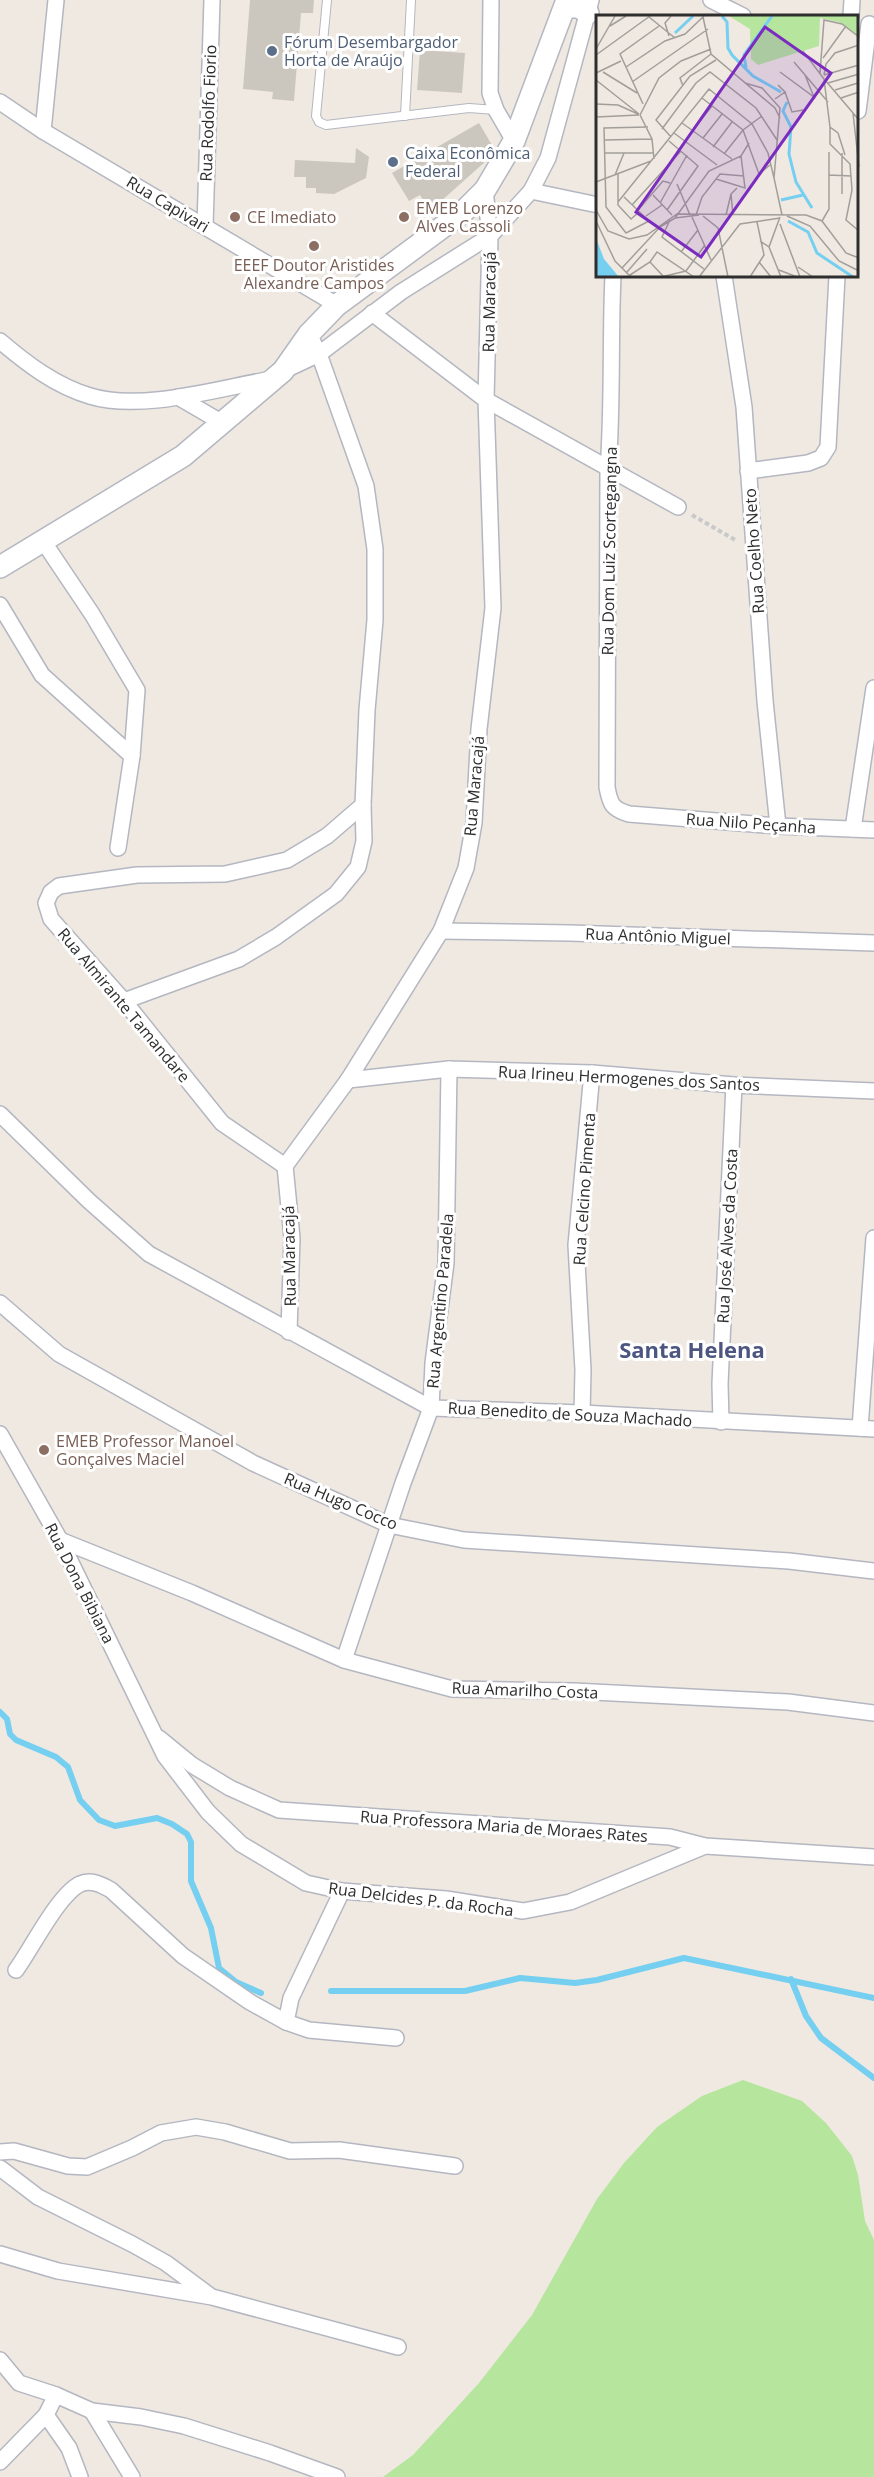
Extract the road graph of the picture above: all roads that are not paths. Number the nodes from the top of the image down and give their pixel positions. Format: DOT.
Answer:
graph roads {
  1 [pos="56,0"];
  2 [pos="212,0"];
  3 [pos="327,0"];
  4 [pos="411,0"];
  5 [pos="491,0"];
  6 [pos="711,0"];
  7 [pos="852,0"];
  8 [pos="566,4"];
  9 [pos="589,7"];
  10 [pos="741,15"];
  11 [pos="851,15"];
  12 [pos="867,24"];
  13 [pos="859,101"];
  14 [pos="0,102"];
  15 [pos="496,110"];
  16 [pos="405,116"];
  17 [pos="43,130"];
  18 [pos="514,141"];
  19 [pos="484,190"];
  20 [pos="531,191"];
  21 [pos="596,206"];
  22 [pos="205,226"];
  23 [pos="490,236"];
  24 [pos="613,278"];
  25 [pos="724,278"];
  26 [pos="837,278"];
  27 [pos="337,305"];
  28 [pos="372,313"];
  29 [pos="309,334"];
  30 [pos="0,341"];
  31 [pos="319,354"];
  32 [pos="278,375"];
  33 [pos="178,397"];
  34 [pos="486,400"];
  35 [pos="221,422"];
  36 [pos="608,469"];
  37 [pos="748,471"];
  38 [pos="678,507"];
  39 [pos="42,541"];
  40 [pos="0,567"];
  41 [pos="0,606"];
  42 [pos="874,688"];
  43 [pos="132,756"];
  44 [pos="363,805"];
  45 [pos="629,814"];
  46 [pos="778,826"];
  47 [pos="853,828"];
  48 [pos="874,830"];
  49 [pos="118,848"];
  50 [pos="441,931"];
  51 [pos="874,943"];
  52 [pos="124,1001"];
  53 [pos="449,1069"];
  54 [pos="592,1073"];
  55 [pos="348,1080"];
  56 [pos="734,1085"];
  57 [pos="874,1091"];
  58 [pos="0,1114"];
  59 [pos="285,1166"];
  60 [pos="874,1238"];
  61 [pos="0,1302"];
  62 [pos="289,1332"];
  63 [pos="431,1408"];
  64 [pos="582,1413"];
  65 [pos="721,1422"];
  66 [pos="867,1429"];
  67 [pos="0,1434"];
  68 [pos="389,1525"];
  69 [pos="60,1540"];
  70 [pos="874,1571"];
  71 [pos="344,1660"];
  72 [pos="874,1713"];
  73 [pos="154,1734"];
  74 [pos="705,1846"];
  75 [pos="874,1857"];
  76 [pos="342,1891"];
  77 [pos="16,1970"];
  78 [pos="286,2022"];
  79 [pos="396,2038"];
  80 [pos="0,2152"];
  81 [pos="455,2166"];
  82 [pos="0,2168"];
  83 [pos="0,2254"];
  84 [pos="212,2297"];
  85 [pos="398,2347"];
  86 [pos="0,2360"];
  87 [pos="0,2380"];
  88 [pos="19,2383"];
  89 [pos="56,2395"];
  90 [pos="92,2411"];
  91 [pos="46,2415"];
  92 [pos="0,2462"];
  93 [pos="80,2477"];
  94 [pos="132,2477"];
  95 [pos="337,2477"];
  1 -- 17 [label="street"];
  2 -- 22 [label="street, Rua Rodolfo Fiorio"];
  3 -- 16 [label="lane"];
  4 -- 16 [label="lane"];
  5 -- 15 [label="street"];
  6 -- 10 [label="street"];
  7 -- 11 [label="street"];
  8 -- 9 [label="street"];
  8 -- 18 [label="street"];
  9 -- 20 [label="street"];
  12 -- 13 [label="street"];
  14 -- 17 [label="street, Rua Capivari"];
  15 -- 16 [label="lane"];
  15 -- 18 [label="street"];
  17 -- 22 [label="street, Rua Capivari"];
  18 -- 19 [label="street"];
  19 -- 23 [label="street, Rua Maracajá"];
  19 -- 27 [label="street"];
  20 -- 21 [label="street"];
  20 -- 23 [label="street"];
  22 -- 27 [label="street, Rua Capivari"];
  23 -- 28 [label="street"];
  23 -- 34 [label="street, Rua Maracajá"];
  24 -- 36 [label="street, Rua Dom Luiz Scortegangna"];
  25 -- 37 [label="street, Rua Coelho Neto"];
  26 -- 37 [label="street"];
  27 -- 29 [label="street"];
  28 -- 31 [label="street"];
  28 -- 34 [label="street"];
  29 -- 31 [label="street"];
  29 -- 32 [label="street"];
  30 -- 33 [label="street"];
  31 -- 32 [label="street"];
  31 -- 44 [label="street"];
  32 -- 33 [label="street"];
  32 -- 35 [label="street"];
  33 -- 35 [label="street"];
  34 -- 36 [label="street"];
  34 -- 50 [label="street, Rua Maracajá"];
  35 -- 39 [label="street"];
  36 -- 38 [label="street"];
  36 -- 45 [label="street, Rua Dom Luiz Scortegangna"];
  37 -- 46 [label="street, Rua Coelho Neto"];
  39 -- 40 [label="street"];
  39 -- 43 [label="street"];
  41 -- 43 [label="street"];
  42 -- 47 [label="street"];
  43 -- 49 [label="street"];
  44 -- 52 [label="street"];
  44 -- 52 [label="street, Rua Almirante Tamandare"];
  45 -- 46 [label="street, Rua Nilo Peçanha"];
  46 -- 47 [label="street, Rua Nilo Peçanha"];
  47 -- 48 [label="street, Rua Nilo Peçanha"];
  50 -- 51 [label="street, Rua Antônio Miguel"];
  50 -- 55 [label="street, Rua Maracajá"];
  52 -- 59 [label="street, Rua Almirante Tamandare"];
  53 -- 54 [label="street, Rua Irineu Hermogenes dos Santos"];
  53 -- 55 [label="street, Rua Irineu Hermogenes dos Santos"];
  53 -- 63 [label="street, Rua Argentino Paradela"];
  54 -- 56 [label="street, Rua Irineu Hermogenes dos Santos"];
  54 -- 64 [label="street, Rua Celcino Pimenta"];
  55 -- 59 [label="street, Rua Maracajá"];
  56 -- 57 [label="street, Rua Irineu Hermogenes dos Santos"];
  56 -- 65 [label="street, Rua José Alves da Costa"];
  58 -- 62 [label="street, Rua Benedito de Souza Machado"];
  59 -- 62 [label="street, Rua Maracajá"];
  60 -- 66 [label="street"];
  61 -- 68 [label="street, Rua Hugo Cocco"];
  62 -- 63 [label="street, Rua Benedito de Souza Machado"];
  63 -- 64 [label="street, Rua Benedito de Souza Machado"];
  63 -- 68 [label="street, Rua Argentino Paradela"];
  64 -- 65 [label="street, Rua Benedito de Souza Machado"];
  65 -- 66 [label="street, Rua Benedito de Souza Machado"];
  67 -- 69 [label="street, Rua Dona Bibiana"];
  68 -- 70 [label="street, Rua Hugo Cocco"];
  68 -- 71 [label="street, Rua Argentino Paradela"];
  69 -- 71 [label="street, Rua Amarilho Costa"];
  69 -- 73 [label="street, Rua Dona Bibiana"];
  71 -- 72 [label="street, Rua Amarilho Costa"];
  73 -- 74 [label="street, Rua Professora Maria de Moraes Rates"];
  73 -- 76 [label="street, Rua Delcides P. da Rocha"];
  74 -- 75 [label="street, Rua Professora Maria de Moraes Rates"];
  74 -- 76 [label="street, Rua Delcides P. da Rocha"];
  76 -- 78 [label="street"];
  77 -- 78 [label="street"];
  78 -- 79 [label="street"];
  80 -- 81 [label="street"];
  82 -- 84 [label="street"];
  83 -- 84 [label="street"];
  84 -- 85 [label="street"];
  86 -- 88 [label="street"];
  87 -- 88 [label="street"];
  88 -- 89 [label="street"];
  89 -- 90 [label="street"];
  89 -- 91 [label="street"];
  90 -- 94 [label="street"];
  90 -- 95 [label="street"];
  91 -- 92 [label="street"];
  91 -- 93 [label="street"];
}
